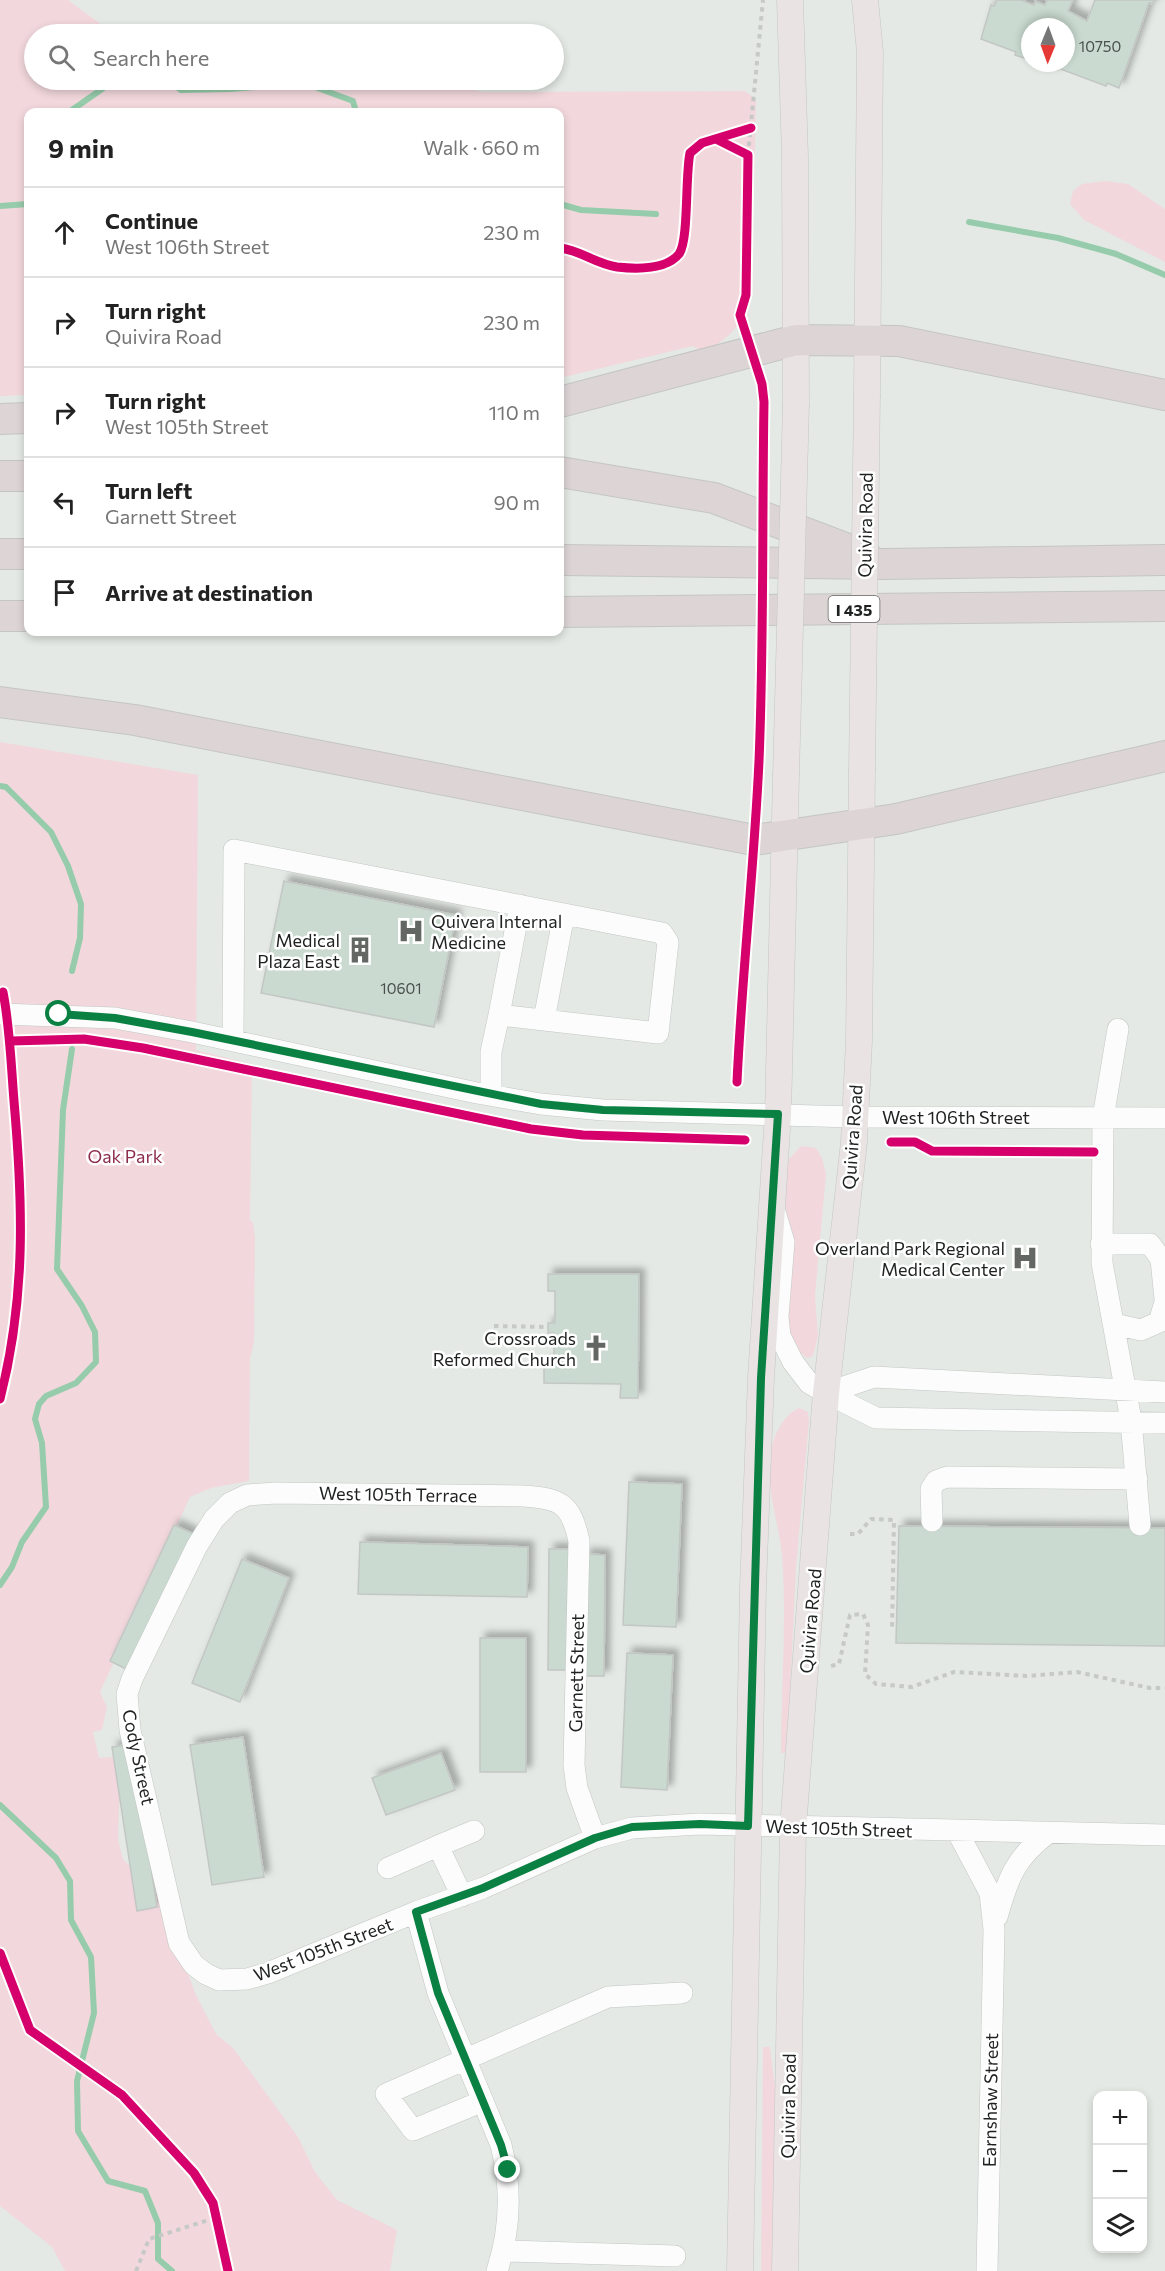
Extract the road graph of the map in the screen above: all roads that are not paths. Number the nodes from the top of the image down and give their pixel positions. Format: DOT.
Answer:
graph roads {
  1 [pos="790,0"];
  2 [pos="865,0"];
  3 [pos="796,340"];
  4 [pos="866,341"];
  5 [pos="1165,395"];
  6 [pos="564,401"];
  7 [pos="24,418"];
  8 [pos="0,419"];
  9 [pos="564,473"];
  10 [pos="0,476"];
  11 [pos="24,476"];
  12 [pos="0,554"];
  13 [pos="24,554"];
  14 [pos="564,560"];
  15 [pos="1165,560"];
  16 [pos="885,564"];
  17 [pos="1165,606"];
  18 [pos="564,612"];
  19 [pos="0,616"];
  20 [pos="24,616"];
  21 [pos="0,702"];
  22 [pos="1165,756"];
  23 [pos="861,824"];
  24 [pos="785,836"];
  25 [pos="520,905"];
  26 [pos="564,914"];
  27 [pos="0,1014"];
  28 [pos="499,1015"];
  29 [pos="544,1020"];
  30 [pos="1118,1029"];
  31 [pos="232,1040"];
  32 [pos="491,1095"];
  33 [pos="778,1114"];
  34 [pos="855,1117"];
  35 [pos="1103,1118"];
  36 [pos="1165,1118"];
  37 [pos="772,1206"];
  38 [pos="1101,1244"];
  39 [pos="1165,1301"];
  40 [pos="1114,1324"];
  41 [pos="1125,1389"];
  42 [pos="1165,1392"];
  43 [pos="826,1393"];
  44 [pos="1131,1420"];
  45 [pos="1165,1423"];
  46 [pos="1137,1479"];
  47 [pos="230,1503"];
  48 [pos="567,1507"];
  49 [pos="932,1521"];
  50 [pos="1140,1525"];
  51 [pos="748,1826"];
  52 [pos="793,1828"];
  53 [pos="474,1831"];
  54 [pos="957,1832"];
  55 [pos="1048,1833"];
  56 [pos="1165,1835"];
  57 [pos="595,1838"];
  58 [pos="438,1846"];
  59 [pos="388,1868"];
  60 [pos="462,1896"];
  61 [pos="416,1912"];
  62 [pos="994,1929"];
  63 [pos="219,1980"];
  64 [pos="682,1993"];
  65 [pos="465,2059"];
  66 [pos="483,2101"];
  67 [pos="675,2256"];
  68 [pos="500,2261"];
  69 [pos="740,2271"];
  70 [pos="785,2271"];
  71 [pos="987,2271"];
  1 -- 3 [label="main road"];
  2 -- 4 [label="main road, Quivira Road"];
  3 -- 4 [label="highway"];
  3 -- 6 [label="highway"];
  3 -- 24 [label="main road, bridge"];
  4 -- 5 [label="highway"];
  4 -- 23 [label="main road, Quivira Road, bridge"];
  7 -- 8 [label="highway"];
  9 -- 16 [label="highway"];
  10 -- 11 [label="highway"];
  12 -- 13 [label="highway"];
  14 -- 16 [label="highway"];
  15 -- 16 [label="highway"];
  17 -- 18 [label="highway, I 435"];
  19 -- 20 [label="highway"];
  21 -- 24 [label="highway"];
  22 -- 23 [label="highway"];
  23 -- 24 [label="highway"];
  23 -- 34 [label="main road, Quivira Road"];
  24 -- 33 [label="main road"];
  25 -- 26 [label="street"];
  25 -- 28 [label="street"];
  25 -- 31 [label="street"];
  26 -- 29 [label="street"];
  26 -- 29 [label="street"];
  27 -- 31 [label="street, West 106th Street"];
  28 -- 29 [label="street"];
  28 -- 32 [label="street"];
  30 -- 35 [label="street"];
  31 -- 32 [label="street, West 106th Street"];
  32 -- 33 [label="street, West 106th Street"];
  33 -- 34 [label="street, West 106th Street"];
  33 -- 37 [label="main road"];
  34 -- 35 [label="street, West 106th Street"];
  34 -- 43 [label="main road, Quivira Road"];
  35 -- 36 [label="street, West 106th Street"];
  35 -- 38 [label="street"];
  37 -- 43 [label="street"];
  37 -- 51 [label="main road"];
  38 -- 39 [label="street"];
  38 -- 40 [label="street"];
  39 -- 40 [label="street"];
  40 -- 41 [label="street"];
  41 -- 42 [label="street"];
  41 -- 43 [label="street"];
  41 -- 44 [label="street"];
  43 -- 44 [label="street"];
  43 -- 52 [label="main road, Quivira Road"];
  44 -- 45 [label="street"];
  44 -- 46 [label="street"];
  46 -- 49 [label="street"];
  46 -- 50 [label="street"];
  47 -- 48 [label="street, West 105th Terrace"];
  47 -- 63 [label="street, Cody Street"];
  48 -- 57 [label="street, Garnett Street"];
  51 -- 52 [label="street, West 105th Street"];
  51 -- 57 [label="street, West 105th Street"];
  51 -- 69 [label="main road"];
  52 -- 54 [label="street, West 105th Street"];
  52 -- 70 [label="main road, Quivira Road"];
  53 -- 58 [label="street"];
  54 -- 55 [label="street, West 105th Street"];
  54 -- 62 [label="street, Earnshaw Street"];
  55 -- 56 [label="street, West 105th Street"];
  55 -- 62 [label="street, Earnshaw Street"];
  57 -- 60 [label="street, West 105th Street"];
  58 -- 59 [label="street"];
  58 -- 60 [label="street"];
  60 -- 61 [label="street, West 105th Street"];
  61 -- 63 [label="street, West 105th Street"];
  61 -- 65 [label="street"];
  62 -- 71 [label="street, Earnshaw Street"];
  64 -- 65 [label="street"];
  65 -- 66 [label="street"];
  65 -- 66 [label="street"];
  66 -- 68 [label="street"];
  67 -- 68 [label="street"];
}
